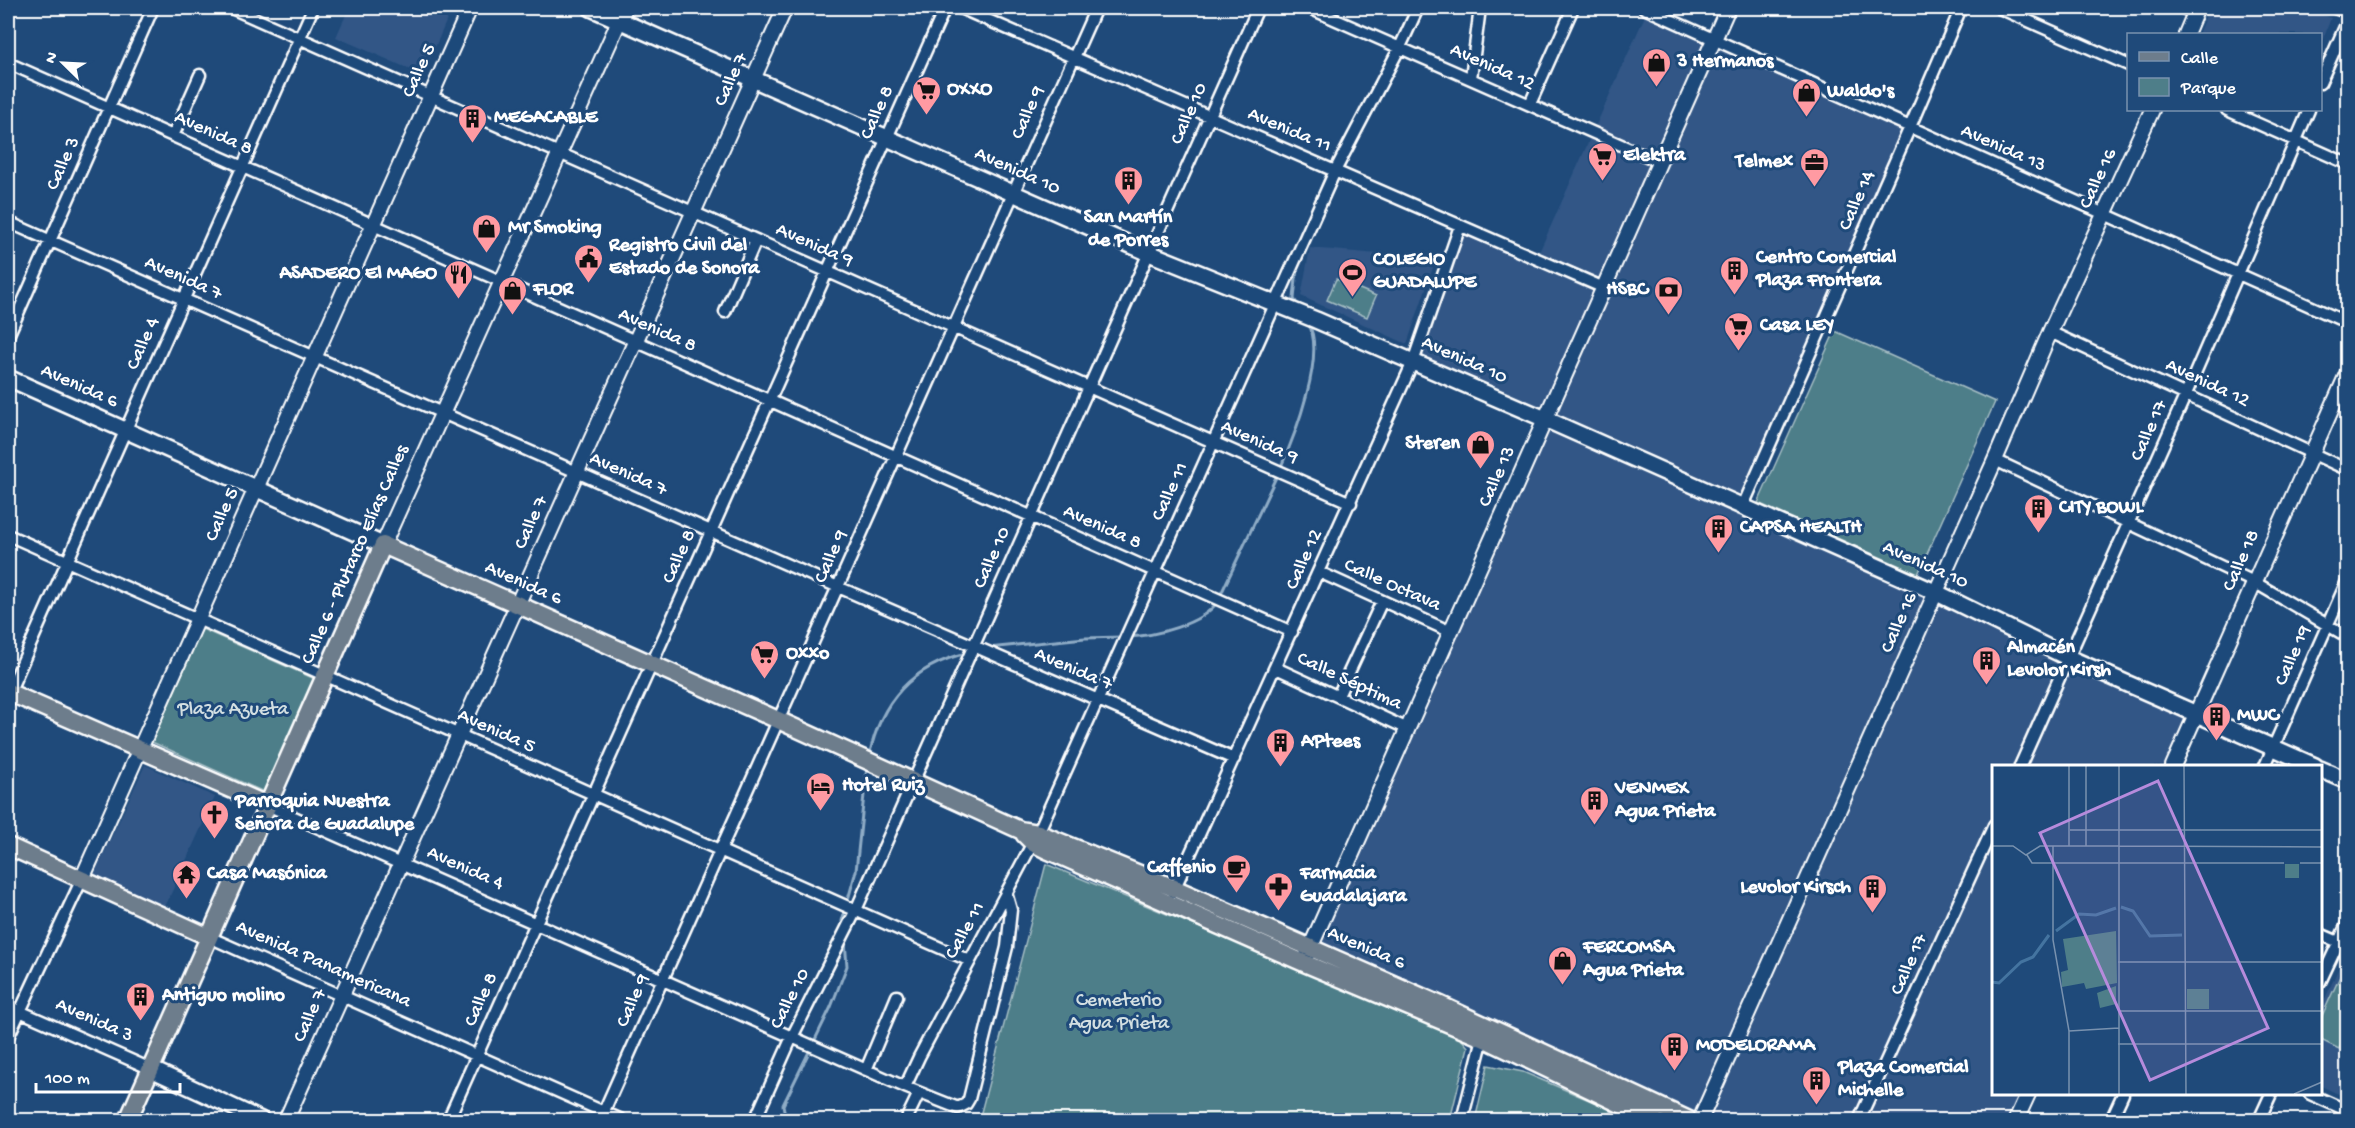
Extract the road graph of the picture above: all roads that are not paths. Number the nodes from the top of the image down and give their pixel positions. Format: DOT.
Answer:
graph roads {
  1 [pos="153,8"];
  2 [pos="231,8"];
  3 [pos="313,8"];
  4 [pos="470,8"];
  5 [pos="591,8"];
  6 [pos="785,8"];
  7 [pos="945,8"];
  8 [pos="960,8"];
  9 [pos="1096,8"];
  10 [pos="1258,8"];
  11 [pos="1309,8"];
  12 [pos="1418,8"];
  13 [pos="1480,8"];
  14 [pos="1573,8"];
  15 [pos="1644,8"];
  16 [pos="1728,8"];
  17 [pos="1961,8"];
  18 [pos="1999,8"];
  19 [pos="2335,8"];
  20 [pos="2192,9"];
  21 [pos="2348,13"];
  22 [pos="622,14"];
  23 [pos="2348,20"];
  24 [pos="2186,33"];
  25 [pos="300,38"];
  26 [pos="1715,39"];
  27 [pos="1400,47"];
  28 [pos="1074,57"];
  29 [pos="8,63"];
  30 [pos="2127,65"];
  31 [pos="200,75"];
  32 [pos="1471,78"];
  33 [pos="2322,78"];
  34 [pos="753,79"];
  35 [pos="431,96"];
  36 [pos="1530,104"];
  37 [pos="109,108"];
  38 [pos="2152,111"];
  39 [pos="2229,111"];
  40 [pos="2309,111"];
  41 [pos="1209,116"];
  42 [pos="1910,127"];
  43 [pos="173,136"];
  44 [pos="887,137"];
  45 [pos="2295,141"];
  46 [pos="559,153"];
  47 [pos="1660,162"];
  48 [pos="2348,164"];
  49 [pos="242,167"];
  50 [pos="1335,171"];
  51 [pos="1013,193"];
  52 [pos="694,212"];
  53 [pos="2104,214"];
  54 [pos="8,222"];
  55 [pos="373,225"];
  56 [pos="1460,226"];
  57 [pos="50,240"];
  58 [pos="756,240"];
  59 [pos="1149,253"];
  60 [pos="827,272"];
  61 [pos="2238,273"];
  62 [pos="501,281"];
  63 [pos="1604,288"];
  64 [pos="184,299"];
  65 [pos="1282,306"];
  66 [pos="725,312"];
  67 [pos="2348,322"];
  68 [pos="954,327"];
  69 [pos="2050,332"];
  70 [pos="8,336"];
  71 [pos="636,341"];
  72 [pos="314,357"];
  73 [pos="1413,362"];
  74 [pos="2348,372"];
  75 [pos="8,378"];
  76 [pos="1089,387"];
  77 [pos="2186,394"];
  78 [pos="770,400"];
  79 [pos="442,413"];
  80 [pos="1545,419"];
  81 [pos="125,430"];
  82 [pos="1214,442"];
  83 [pos="2311,453"];
  84 [pos="896,456"];
  85 [pos="1995,460"];
  86 [pos="2348,470"];
  87 [pos="576,472"];
  88 [pos="256,488"];
  89 [pos="1351,503"];
  90 [pos="1742,508"];
  91 [pos="1031,516"];
  92 [pos="2129,523"];
  93 [pos="711,532"];
  94 [pos="8,535"];
  95 [pos="383,545"];
  96 [pos="67,561"];
  97 [pos="1154,571"];
  98 [pos="1319,573"];
  99 [pos="2348,579"];
  100 [pos="2254,582"];
  101 [pos="838,587"];
  102 [pos="1935,592"];
  103 [pos="1382,601"];
  104 [pos="516,604"];
  105 [pos="198,619"];
  106 [pos="2327,626"];
  107 [pos="1292,632"];
  108 [pos="1451,632"];
  109 [pos="2348,637"];
  110 [pos="973,646"];
  111 [pos="2070,658"];
  112 [pos="652,664"];
  113 [pos="1276,668"];
  114 [pos="324,676"];
  115 [pos="8,693"];
  116 [pos="1338,696"];
  117 [pos="1096,699"];
  118 [pos="2196,715"];
  119 [pos="778,720"];
  120 [pos="1408,729"];
  121 [pos="458,735"];
  122 [pos="2273,748"];
  123 [pos="140,750"];
  124 [pos="1234,759"];
  125 [pos="2020,765"];
  126 [pos="2173,765"];
  127 [pos="2265,765"];
  128 [pos="2313,765"];
  129 [pos="2322,770"];
  130 [pos="912,780"];
  131 [pos="2348,781"];
  132 [pos="594,794"];
  133 [pos="267,805"];
  134 [pos="1992,829"];
  135 [pos="1036,838"];
  136 [pos="8,846"];
  137 [pos="720,850"];
  138 [pos="400,863"];
  139 [pos="82,879"];
  140 [pos="1007,896"];
  141 [pos="1172,896"];
  142 [pos="856,910"];
  143 [pos="2348,922"];
  144 [pos="536,924"];
  145 [pos="2322,935"];
  146 [pos="209,937"];
  147 [pos="2343,944"];
  148 [pos="1307,955"];
  149 [pos="970,961"];
  150 [pos="2322,979"];
  151 [pos="663,980"];
  152 [pos="897,996"];
  153 [pos="341,997"];
  154 [pos="8,1006"];
  155 [pos="19,1011"];
  156 [pos="1484,1032"];
  157 [pos="8,1037"];
  158 [pos="794,1038"];
  159 [pos="477,1056"];
  160 [pos="151,1069"];
  161 [pos="866,1070"];
  162 [pos="905,1088"];
  163 [pos="919,1093"];
  164 [pos="2028,1095"];
  165 [pos="2122,1095"];
  166 [pos="2271,1095"];
  167 [pos="2312,1095"];
  168 [pos="2348,1111"];
  169 [pos="602,1116"];
  170 [pos="128,1120"];
  171 [pos="261,1120"];
  172 [pos="286,1120"];
  173 [pos="448,1120"];
  174 [pos="622,1120"];
  175 [pos="755,1120"];
  176 [pos="906,1120"];
  177 [pos="1462,1120"];
  178 [pos="1653,1120"];
  179 [pos="1689,1120"];
  180 [pos="1700,1120"];
  181 [pos="1859,1120"];
  182 [pos="2016,1120"];
  183 [pos="2110,1120"];
  184 [pos="2259,1120"];
  1 -- 37 [label="street, Calle 3"];
  2 -- 25 [label="street, Avenida 9"];
  3 -- 25 [label="street, Calle 4"];
  4 -- 35 [label="street, Calle 5"];
  5 -- 22 [label="main road, Avenida 10"];
  6 -- 34 [label="street, Calle 7"];
  7 -- 44 [label="street, Calle 8"];
  8 -- 28 [label="street, Avenida 11"];
  9 -- 28 [label="street, Calle 9"];
  10 -- 41 [label="street, Calle 10"];
  11 -- 27 [label="street, Avenida 12"];
  12 -- 27 [label="street, Calle 11"];
  13 -- 32 [label="street"];
  14 -- 36 [label="street"];
  15 -- 26 [label="street, Avenida 13"];
  16 -- 26 [label="street, Calle 13"];
  17 -- 42 [label="street, Calle 14"];
  18 -- 30 [label="street"];
  19 -- 21 [label="street"];
  20 -- 24 [label="street"];
  22 -- 34 [label="main road, Avenida 10"];
  22 -- 46 [label="street, Calle 6 - Plutarco Elías Calles"];
  23 -- 33 [label="street"];
  25 -- 35 [label="street, Avenida 9"];
  25 -- 49 [label="street, Calle 4"];
  26 -- 42 [label="street, Avenida 13"];
  26 -- 47 [label="street, Calle 13"];
  27 -- 32 [label="street, Avenida 12"];
  27 -- 50 [label="street, Calle 11"];
  28 -- 41 [label="street, Avenida 11"];
  28 -- 51 [label="street, Calle 9"];
  29 -- 37 [label="street, Avenida 8"];
  31 -- 43 [label="street"];
  32 -- 36 [label="street, Avenida 12"];
  34 -- 44 [label="main road, Avenida 10"];
  34 -- 52 [label="street, Calle 7"];
  35 -- 46 [label="street, Avenida 9"];
  35 -- 55 [label="street, Calle 5"];
  36 -- 47 [label="street, Avenida 12"];
  37 -- 43 [label="street, Avenida 8"];
  37 -- 57 [label="street, Calle 3"];
  38 -- 53 [label="street, Calle 16"];
  39 -- 45 [label="street"];
  40 -- 45 [label="street, Calle 17"];
  41 -- 50 [label="street, Avenida 11"];
  41 -- 59 [label="street, Calle 10"];
  42 -- 53 [label="street, Avenida 13"];
  42 -- 90 [label="street, Calle 14"];
  43 -- 49 [label="street, Avenida 8"];
  44 -- 51 [label="main road, Avenida 10"];
  44 -- 60 [label="street, Calle 8"];
  45 -- 48 [label="street"];
  45 -- 61 [label="street, Calle 17"];
  46 -- 52 [label="street, Avenida 9"];
  46 -- 62 [label="street, Calle 6 - Plutarco Elías Calles"];
  47 -- 63 [label="street, Calle 13"];
  49 -- 55 [label="street, Avenida 8"];
  49 -- 64 [label="street, Calle 4"];
  50 -- 56 [label="street, Avenida 11"];
  50 -- 65 [label="street, Calle 11"];
  51 -- 59 [label="main road, Avenida 10"];
  51 -- 68 [label="street, Calle 9"];
  52 -- 58 [label="street, Avenida 9"];
  52 -- 71 [label="street, Calle 7"];
  53 -- 61 [label="street, Avenida 13"];
  53 -- 69 [label="street, Calle 16"];
  54 -- 57 [label="street, Avenida 7"];
  55 -- 62 [label="street, Avenida 8"];
  55 -- 72 [label="street, Calle 5"];
  56 -- 63 [label="street, Avenida 11"];
  56 -- 73 [label="street, Calle 12"];
  57 -- 64 [label="street, Avenida 7"];
  57 -- 70 [label="street, Calle 3"];
  58 -- 60 [label="street, Avenida 9"];
  58 -- 66 [label="street"];
  59 -- 65 [label="main road, Avenida 10"];
  59 -- 76 [label="street, Calle 10"];
  60 -- 68 [label="street, Avenida 9"];
  60 -- 78 [label="street, Calle 8"];
  61 -- 67 [label="street, Avenida 13"];
  61 -- 77 [label="street, Calle 17"];
  62 -- 71 [label="street, Avenida 8"];
  62 -- 79 [label="street, Calle 6 - Plutarco Elías Calles"];
  63 -- 80 [label="street, Calle 13"];
  64 -- 72 [label="street, Avenida 7"];
  64 -- 81 [label="street, Calle 4"];
  65 -- 73 [label="main road, Avenida 10"];
  65 -- 82 [label="street, Calle 11"];
  68 -- 76 [label="street, Avenida 9"];
  68 -- 84 [label="street, Calle 9"];
  69 -- 77 [label="street, Avenida 12"];
  69 -- 85 [label="street, Calle 16"];
  71 -- 78 [label="street, Avenida 8"];
  71 -- 87 [label="street, Calle 7"];
  72 -- 79 [label="street, Avenida 7"];
  72 -- 88 [label="street, Calle 5"];
  73 -- 80 [label="main road, Avenida 10"];
  73 -- 89 [label="street, Calle 12"];
  74 -- 83 [label="street, Calle 18"];
  75 -- 81 [label="main road, Avenida 6"];
  76 -- 82 [label="street, Avenida 9"];
  76 -- 91 [label="street, Calle 10"];
  77 -- 83 [label="street, Avenida 12"];
  77 -- 92 [label="street, Calle 17"];
  78 -- 84 [label="street, Avenida 8"];
  78 -- 93 [label="street, Calle 8"];
  79 -- 87 [label="street, Avenida 7"];
  79 -- 95 [label="street, Calle 6 - Plutarco Elías Calles"];
  80 -- 90 [label="main road, Avenida 10"];
  80 -- 108 [label="street, Calle 13"];
  81 -- 88 [label="main road, Avenida 6"];
  81 -- 96 [label="street, Calle 4"];
  82 -- 89 [label="street, Avenida 9"];
  82 -- 97 [label="street, Calle 11"];
  83 -- 86 [label="street, Avenida 12"];
  83 -- 100 [label="street, Calle 18"];
  84 -- 91 [label="street, Avenida 8"];
  84 -- 101 [label="street, Calle 9"];
  85 -- 92 [label="street"];
  85 -- 102 [label="street, Calle 16"];
  87 -- 93 [label="street, Avenida 7"];
  87 -- 104 [label="street, Calle 7"];
  88 -- 95 [label="main road, Avenida 6"];
  88 -- 105 [label="street, Calle 5"];
  89 -- 98 [label="street, Calle 12"];
  90 -- 102 [label="main road, Avenida 10"];
  91 -- 97 [label="street, Avenida 8"];
  91 -- 110 [label="street, Calle 10"];
  92 -- 100 [label="street"];
  92 -- 111 [label="street, Calle 17"];
  93 -- 101 [label="street, Avenida 7"];
  93 -- 112 [label="street, Calle 8"];
  94 -- 96 [label="street, Avenida 5"];
  95 -- 104 [label="main road, Avenida 6"];
  95 -- 114 [label="main road, Calle 6 - Plutarco Elías Calles"];
  96 -- 105 [label="street, Avenida 5"];
  96 -- 115 [label="street, Calle 4"];
  97 -- 107 [label="street, Avenida 8"];
  97 -- 117 [label="street, Calle 11"];
  98 -- 103 [label="street, Calle Octava"];
  98 -- 107 [label="street, Calle 12"];
  99 -- 106 [label="street, Calle 19"];
  100 -- 106 [label="street"];
  100 -- 118 [label="street, Calle 18"];
  101 -- 110 [label="street, Avenida 7"];
  101 -- 119 [label="street, Calle 9"];
  102 -- 111 [label="main road, Avenida 10"];
  102 -- 180 [label="street, Calle 16"];
  103 -- 108 [label="street, Calle Octava"];
  103 -- 116 [label="street"];
  104 -- 112 [label="main road, Avenida 6"];
  104 -- 121 [label="street, Calle 7"];
  105 -- 114 [label="street, Avenida 5"];
  105 -- 123 [label="street, Calle 5"];
  106 -- 109 [label="street"];
  106 -- 122 [label="street, Calle 19"];
  107 -- 113 [label="street, Calle 12"];
  108 -- 120 [label="street, Calle 13"];
  110 -- 117 [label="street, Avenida 7"];
  110 -- 130 [label="street, Calle 10"];
  111 -- 118 [label="main road, Avenida 10"];
  111 -- 125 [label="street, Calle 17"];
  112 -- 119 [label="main road, Avenida 6"];
  112 -- 132 [label="street, Calle 8"];
  113 -- 116 [label="street, Calle Séptima"];
  113 -- 124 [label="street, Calle 12"];
  114 -- 121 [label="street, Avenida 5"];
  114 -- 133 [label="main road, Calle 6 - Plutarco Elías Calles"];
  115 -- 123 [label="main road, Avenida 4"];
  116 -- 120 [label="street, Calle Séptima"];
  117 -- 124 [label="street, Avenida 7"];
  117 -- 135 [label="street, Calle 11"];
  118 -- 122 [label="main road, Avenida 10"];
  118 -- 126 [label="street, Calle 18"];
  119 -- 130 [label="main road, Avenida 6"];
  119 -- 137 [label="street, Calle 9"];
  120 -- 148 [label="street, Calle 13"];
  121 -- 132 [label="street, Avenida 5"];
  121 -- 138 [label="street, Calle 7"];
  122 -- 127 [label="street, Calle 19"];
  122 -- 128 [label="main road, Avenida 10"];
  123 -- 133 [label="main road, Avenida 4"];
  123 -- 139 [label="street, Calle 5"];
  124 -- 141 [label="street, Calle 12"];
  129 -- 131 [label="main road"];
  130 -- 135 [label="main road, Avenida 6"];
  130 -- 142 [label="street, Calle 10"];
  132 -- 137 [label="street, Avenida 5"];
  132 -- 144 [label="street, Calle 8"];
  133 -- 138 [label="street, Avenida 4"];
  133 -- 146 [label="main road, Calle 6 - Plutarco Elías Calles"];
  134 -- 181 [label="street, Calle 17"];
  135 -- 140 [label="street, Calle 11"];
  135 -- 141 [label="main road, Avenida 6"];
  136 -- 139 [label="main road, Avenida Panamericana"];
  137 -- 142 [label="street, Avenida 5"];
  137 -- 151 [label="street, Calle 9"];
  138 -- 144 [label="street, Avenida 4"];
  138 -- 153 [label="street, Calle 7"];
  139 -- 146 [label="main road, Avenida Panamericana"];
  139 -- 155 [label="street, Calle 5"];
  140 -- 149 [label="street, Calle 11"];
  140 -- 163 [label="street, Avenida 4"];
  141 -- 148 [label="main road, Avenida 6"];
  142 -- 149 [label="street, Avenida 5"];
  142 -- 158 [label="street, Calle 10"];
  143 -- 147 [label="street"];
  144 -- 151 [label="street, Avenida 4"];
  144 -- 159 [label="street, Calle 8"];
  145 -- 147 [label="street"];
  146 -- 153 [label="street, Avenida Panamericana"];
  146 -- 160 [label="main road, Calle 6 - Plutarco Elías Calles"];
  147 -- 150 [label="street"];
  148 -- 156 [label="main road, Avenida 6"];
  149 -- 162 [label="street, Calle 11"];
  151 -- 158 [label="street, Avenida 4"];
  151 -- 169 [label="street, Calle 9"];
  152 -- 161 [label="street"];
  153 -- 159 [label="street, Avenida Panamericana"];
  153 -- 172 [label="street, Calle 7"];
  154 -- 155 [label="street, Avenida 3"];
  155 -- 157 [label="street, Calle 5"];
  155 -- 160 [label="street, Avenida 3"];
  156 -- 177 [label="street"];
  156 -- 178 [label="main road, Avenida 6"];
  156 -- 179 [label="main road, Avenida 6"];
  158 -- 161 [label="street, Avenida 4"];
  158 -- 175 [label="street, Calle 10"];
  159 -- 169 [label="street, Avenida Panamericana"];
  159 -- 173 [label="street, Calle 8"];
  160 -- 170 [label="main road, Calle 6 - Plutarco Elías Calles"];
  160 -- 171 [label="main road, Avenida 3"];
  161 -- 162 [label="street, Avenida 4"];
  162 -- 163 [label="street, Avenida 4"];
  163 -- 176 [label="street"];
  164 -- 182 [label="street"];
  165 -- 183 [label="street"];
  166 -- 184 [label="street"];
  167 -- 168 [label="street"];
  169 -- 174 [label="street, Avenida Panamericana"];
}
